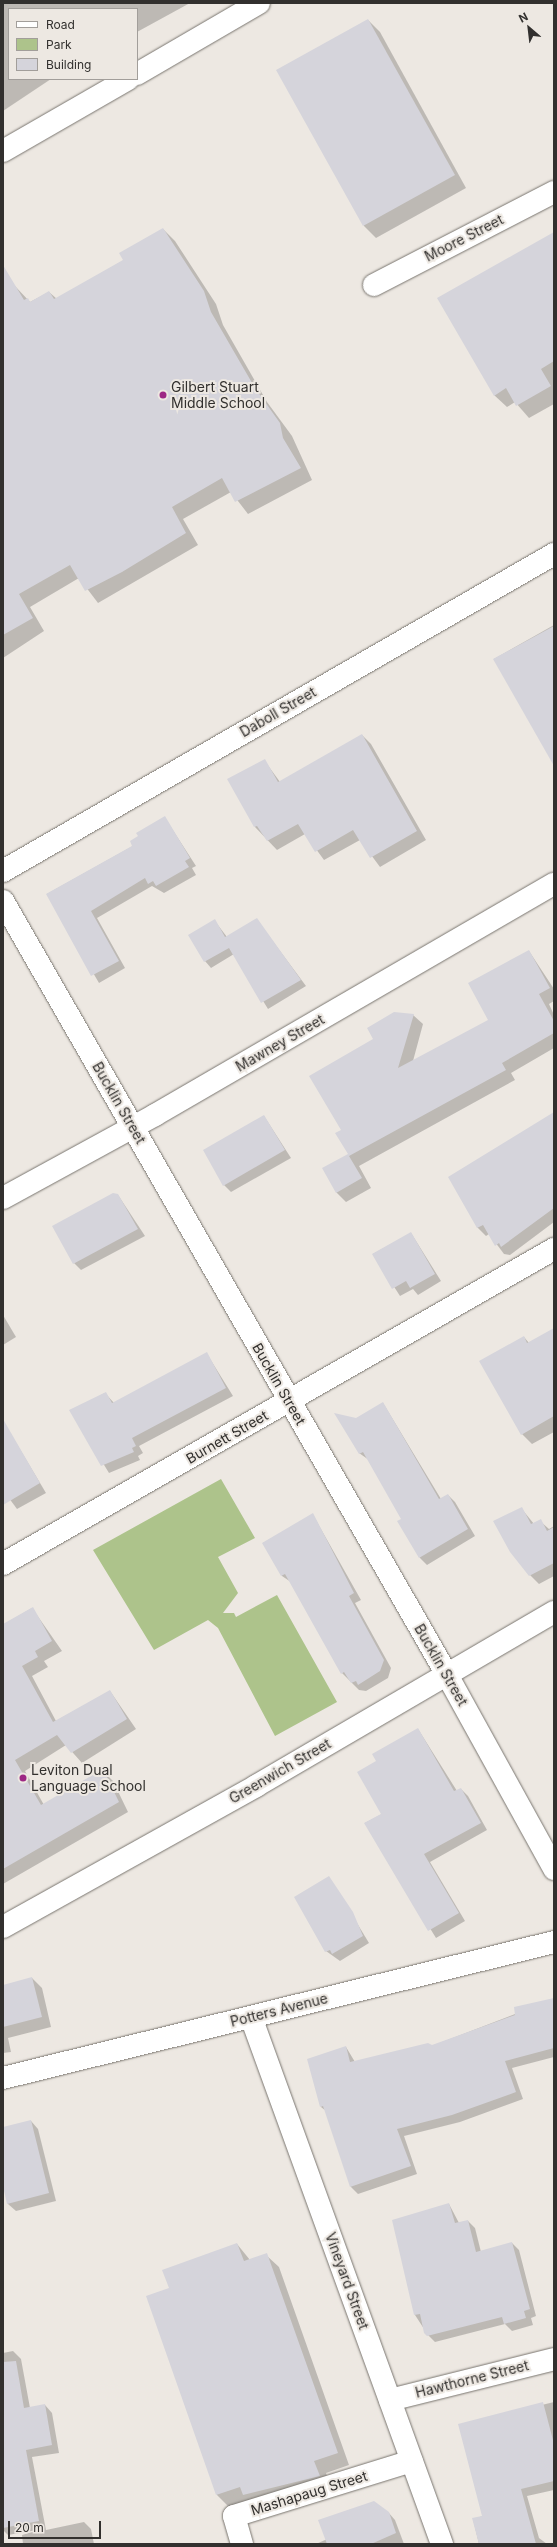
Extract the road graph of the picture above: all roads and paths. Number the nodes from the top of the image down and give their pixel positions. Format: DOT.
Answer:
graph roads {
  1 [pos="259,3"];
  2 [pos="138,73"];
  3 [pos="126,80"];
  4 [pos="3,151"];
  5 [pos="554,192"];
  6 [pos="374,284"];
  7 [pos="554,554"];
  8 [pos="3,871"];
  9 [pos="554,884"];
  10 [pos="3,901"];
  11 [pos="133,1127"];
  12 [pos="3,1198"];
  13 [pos="554,1249"];
  14 [pos="289,1402"];
  15 [pos="3,1564"];
  16 [pos="554,1612"];
  17 [pos="446,1673"];
  18 [pos="554,1869"];
  19 [pos="3,1927"];
  20 [pos="554,1942"];
  21 [pos="251,2017"];
  22 [pos="3,2078"];
  23 [pos="554,2359"];
  24 [pos="390,2400"];
  25 [pos="412,2461"];
  26 [pos="242,2544"];
  27 [pos="442,2544"];
  1 -- 2 [label="street"];
  3 -- 4 [label="street"];
  5 -- 6 [label="street, Moore Street"];
  7 -- 8 [label="street, Daboll Street"];
  9 -- 11 [label="street, Mawney Street"];
  10 -- 11 [label="street, Bucklin Street"];
  11 -- 12 [label="street, Mawney Street"];
  11 -- 14 [label="street, Bucklin Street"];
  13 -- 14 [label="street, Burnett Street"];
  14 -- 15 [label="street, Burnett Street"];
  14 -- 17 [label="street, Bucklin Street"];
  16 -- 17 [label="street, Greenwich Street"];
  17 -- 18 [label="street, Bucklin Street"];
  17 -- 19 [label="street, Greenwich Street"];
  20 -- 21 [label="street, Potters Avenue"];
  21 -- 22 [label="street, Potters Avenue"];
  21 -- 24 [label="street, Vineyard Street"];
  23 -- 24 [label="street, Hawthorne Street"];
  24 -- 25 [label="street, Vineyard Street"];
  25 -- 26 [label="street, Mashapaug Street"];
  25 -- 27 [label="street, Vineyard Street"];
}
